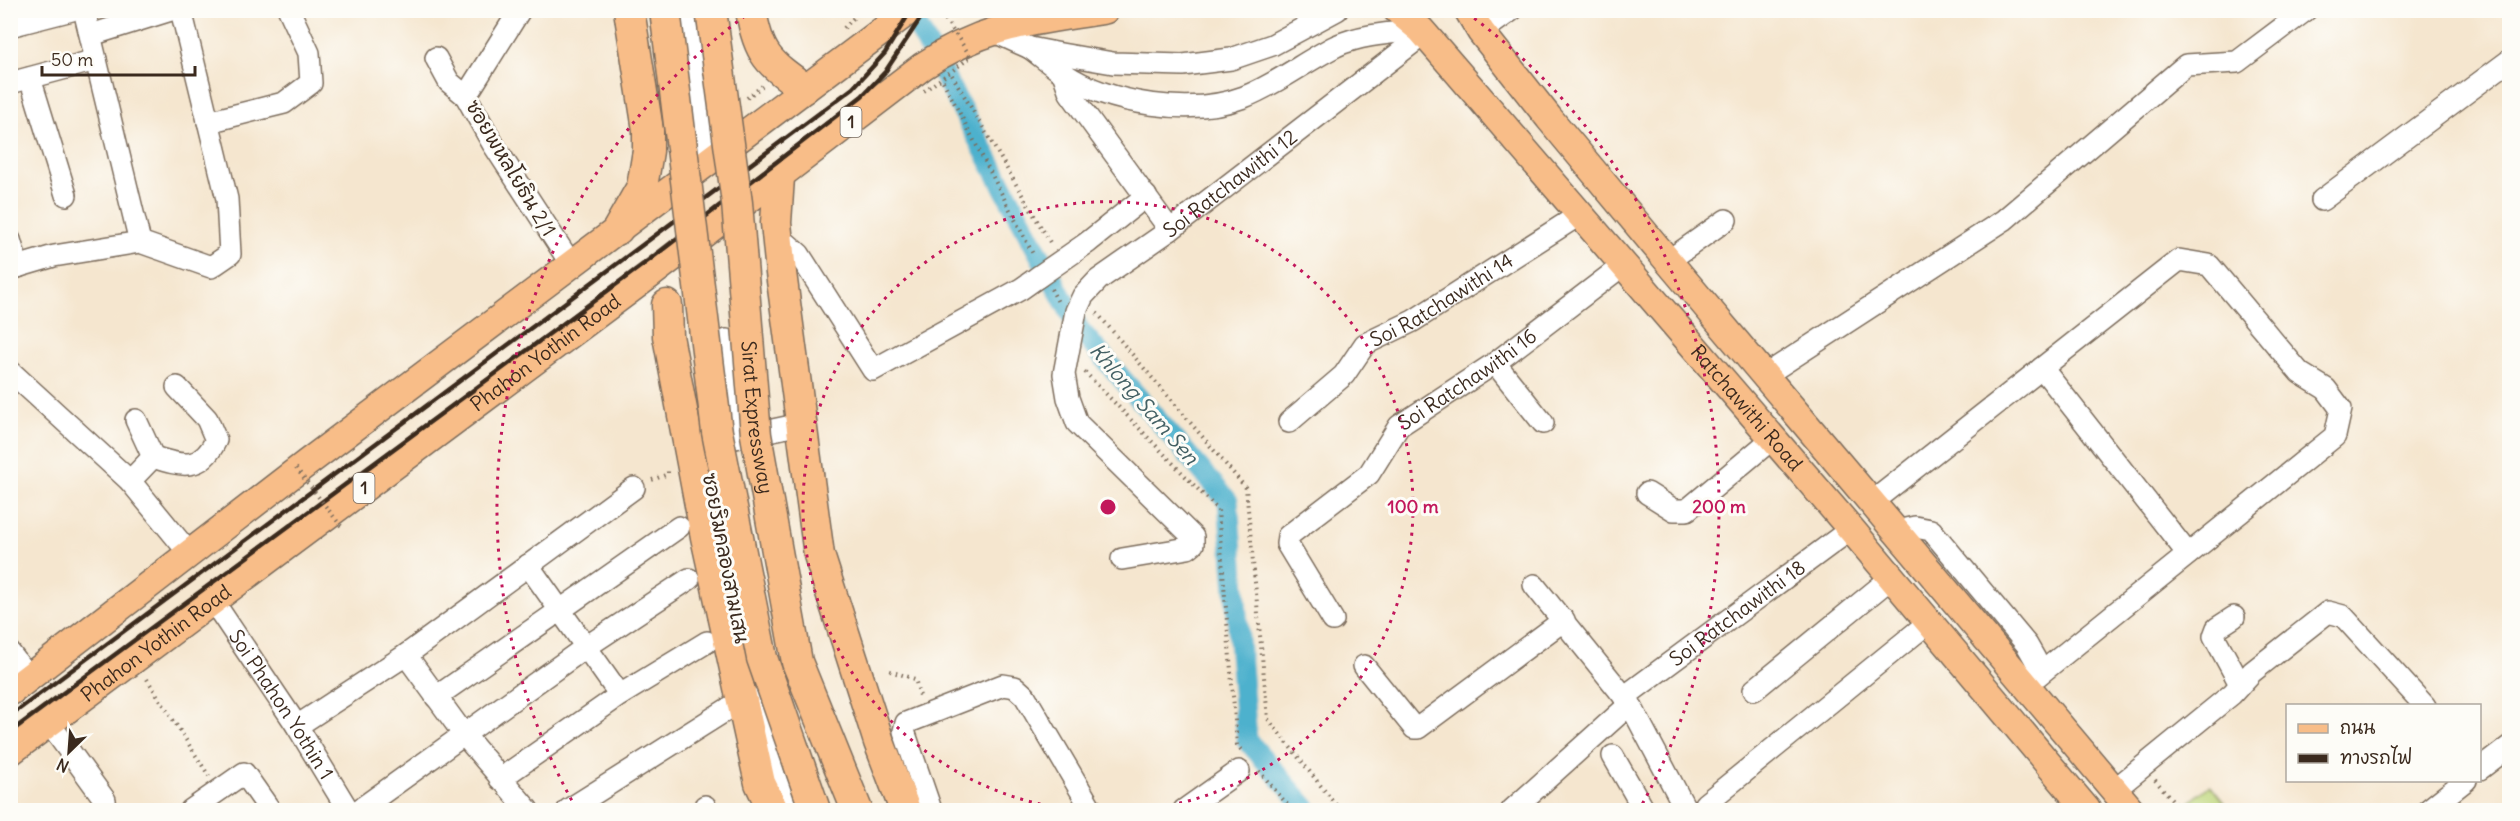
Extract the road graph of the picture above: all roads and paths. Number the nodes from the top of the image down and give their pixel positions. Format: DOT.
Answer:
graph roads {
  1 [pos="72,10"];
  2 [pos="84,10"];
  3 [pos="171,10"];
  4 [pos="181,10"];
  5 [pos="289,10"];
  6 [pos="520,10"];
  7 [pos="751,10"];
  8 [pos="861,10"];
  9 [pos="939,10"];
  10 [pos="1105,10"];
  11 [pos="1337,10"];
  12 [pos="1344,10"];
  13 [pos="1397,10"];
  14 [pos="1512,10"];
  15 [pos="2306,10"];
  16 [pos="687,11"];
  17 [pos="31,16"];
  18 [pos="631,16"];
  19 [pos="903,16"];
  20 [pos="1474,21"];
  21 [pos="10,26"];
  22 [pos="844,28"];
  23 [pos="990,30"];
  24 [pos="1423,32"];
  25 [pos="90,35"];
  26 [pos="1030,48"];
  27 [pos="436,58"];
  28 [pos="96,60"];
  29 [pos="2510,60"];
  30 [pos="1063,73"];
  31 [pos="952,75"];
  32 [pos="1290,75"];
  33 [pos="930,79"];
  34 [pos="20,80"];
  35 [pos="804,88"];
  36 [pos="466,96"];
  37 [pos="208,122"];
  38 [pos="706,162"];
  39 [pos="779,177"];
  40 [pos="66,195"];
  41 [pos="1146,196"];
  42 [pos="2322,200"];
  43 [pos="1579,215"];
  44 [pos="1726,220"];
  45 [pos="618,229"];
  46 [pos="1170,230"];
  47 [pos="777,235"];
  48 [pos="10,240"];
  49 [pos="140,243"];
  50 [pos="1054,249"];
  51 [pos="1668,261"];
  52 [pos="571,264"];
  53 [pos="1622,266"];
  54 [pos="14,268"];
  55 [pos="1039,271"];
  56 [pos="651,274"];
  57 [pos="667,305"];
  58 [pos="1073,306"];
  59 [pos="728,340"];
  60 [pos="1066,353"];
  61 [pos="1495,363"];
  62 [pos="2042,368"];
  63 [pos="10,371"];
  64 [pos="1764,376"];
  65 [pos="177,387"];
  66 [pos="136,420"];
  67 [pos="1289,422"];
  68 [pos="1543,423"];
  69 [pos="801,424"];
  70 [pos="740,437"];
  71 [pos="1772,438"];
  72 [pos="703,445"];
  73 [pos="153,457"];
  74 [pos="296,468"];
  75 [pos="130,481"];
  76 [pos="634,488"];
  77 [pos="1647,493"];
  78 [pos="1872,502"];
  79 [pos="341,526"];
  80 [pos="679,527"];
  81 [pos="1851,530"];
  82 [pos="189,553"];
  83 [pos="2188,554"];
  84 [pos="528,565"];
  85 [pos="1130,565"];
  86 [pos="1892,578"];
  87 [pos="689,579"];
  88 [pos="723,583"];
  89 [pos="1534,585"];
  90 [pos="213,601"];
  91 [pos="558,609"];
  92 [pos="2234,617"];
  93 [pos="1333,620"];
  94 [pos="1564,620"];
  95 [pos="1929,622"];
  96 [pos="707,642"];
  97 [pos="586,647"];
  98 [pos="11,655"];
  99 [pos="406,655"];
  100 [pos="135,660"];
  101 [pos="1364,666"];
  102 [pos="890,671"];
  103 [pos="915,679"];
  104 [pos="2032,680"];
  105 [pos="2240,684"];
  106 [pos="20,685"];
  107 [pos="1754,690"];
  108 [pos="620,695"];
  109 [pos="436,697"];
  110 [pos="1627,700"];
  111 [pos="2424,704"];
  112 [pos="731,707"];
  113 [pos="50,723"];
  114 [pos="297,726"];
  115 [pos="465,736"];
  116 [pos="12,747"];
  117 [pos="2510,747"];
  118 [pos="1613,756"];
  119 [pos="2510,765"];
  120 [pos="2143,766"];
  121 [pos="1249,767"];
  122 [pos="2481,768"];
  123 [pos="2481,771"];
  124 [pos="500,779"];
  125 [pos="2463,782"];
  126 [pos="2114,790"];
  127 [pos="218,791"];
  128 [pos="1696,807"];
  129 [pos="106,810"];
  130 [pos="190,810"];
  131 [pos="270,810"];
  132 [pos="348,810"];
  133 [pos="359,810"];
  134 [pos="528,810"];
  135 [pos="567,810"];
  136 [pos="773,810"];
  137 [pos="788,810"];
  138 [pos="815,810"];
  139 [pos="857,810"];
  140 [pos="905,810"];
  141 [pos="931,810"];
  142 [pos="1092,810"];
  143 [pos="1184,810"];
  144 [pos="1292,810"];
  145 [pos="1340,810"];
  146 [pos="1512,810"];
  147 [pos="1644,810"];
  148 [pos="2087,810"];
  149 [pos="2131,810"];
  150 [pos="2181,810"];
  151 [pos="2428,810"];
  1 -- 17 [label="street"];
  2 -- 25 [label="street"];
  3 -- 25 [label="street"];
  4 -- 37 [label="street"];
  5 -- 37 [label="street"];
  6 -- 36 [label="street, ซอยพหลโยธิน 2/1"];
  7 -- 35 [label="highway"];
  8 -- 22 [label="path"];
  9 -- 33 [label="path, bridge"];
  10 -- 23 [label="main road, Phahon Yothin Road / 1"];
  11 -- 26 [label="street"];
  12 -- 32 [label="street"];
  13 -- 24 [label="main road, Ratchawithi Road"];
  14 -- 20 [label="street"];
  15 -- 64 [label="street"];
  16 -- 18 [label="street"];
  16 -- 38 [label="street"];
  16 -- 138 [label="highway, Sirat Expressway, bridge"];
  16 -- 139 [label="highway, Sirat Expressway, bridge"];
  17 -- 21 [label="street"];
  18 -- 45 [label="highway"];
  19 -- 35 [label="main road"];
  20 -- 51 [label="main road, Ratchawithi Road"];
  23 -- 26 [label="street"];
  23 -- 33 [label="main road, Phahon Yothin Road / 1"];
  24 -- 32 [label="street"];
  24 -- 43 [label="main road, Ratchawithi Road"];
  24 -- 46 [label="street, Soi Ratchawithi 12"];
  25 -- 28 [label="street"];
  26 -- 30 [label="street"];
  27 -- 36 [label="street"];
  28 -- 34 [label="street"];
  28 -- 49 [label="street"];
  29 -- 42 [label="street"];
  30 -- 32 [label="street"];
  30 -- 41 [label="street"];
  31 -- 50 [label="path"];
  33 -- 39 [label="main road, Phahon Yothin Road / 1"];
  33 -- 55 [label="path"];
  34 -- 40 [label="street"];
  35 -- 38 [label="main road"];
  36 -- 52 [label="street, ซอยพหลโยธิน 2/1"];
  37 -- 49 [label="street"];
  38 -- 45 [label="main road"];
  39 -- 47 [label="highway"];
  39 -- 56 [label="main road, Phahon Yothin Road / 1"];
  41 -- 46 [label="street"];
  41 -- 55 [label="street, bridge"];
  43 -- 53 [label="main road, Ratchawithi Road"];
  43 -- 67 [label="street, Soi Ratchawithi 14"];
  44 -- 51 [label="street"];
  45 -- 52 [label="main road"];
  46 -- 58 [label="street, Soi Ratchawithi 12"];
  47 -- 55 [label="street"];
  47 -- 69 [label="highway"];
  48 -- 54 [label="street"];
  49 -- 54 [label="street"];
  51 -- 64 [label="main road, Ratchawithi Road"];
  52 -- 82 [label="main road"];
  53 -- 61 [label="street, Soi Ratchawithi 16"];
  53 -- 71 [label="main road, Ratchawithi Road"];
  55 -- 58 [label="path"];
  56 -- 57 [label="street, ซอยริมคลองสามเสน"];
  56 -- 90 [label="main road, Phahon Yothin Road / 1"];
  57 -- 72 [label="street, ซอยริมคลองสามเสน"];
  57 -- 88 [label="highway"];
  58 -- 60 [label="street"];
  58 -- 145 [label="path"];
  59 -- 70 [label="street"];
  60 -- 85 [label="street"];
  60 -- 121 [label="path"];
  61 -- 68 [label="street"];
  61 -- 93 [label="street, Soi Ratchawithi 16"];
  62 -- 78 [label="street"];
  62 -- 83 [label="street"];
  62 -- 83 [label="street"];
  63 -- 75 [label="street"];
  64 -- 78 [label="main road, Ratchawithi Road"];
  65 -- 73 [label="street"];
  66 -- 73 [label="street"];
  69 -- 70 [label="street"];
  69 -- 140 [label="highway"];
  70 -- 72 [label="street"];
  71 -- 77 [label="street"];
  71 -- 81 [label="main road, Ratchawithi Road"];
  72 -- 88 [label="street, ซอยริมคลองสามเสน"];
  73 -- 75 [label="street"];
  74 -- 79 [label="path, bridge"];
  75 -- 82 [label="street"];
  76 -- 84 [label="street"];
  78 -- 104 [label="main road, Ratchawithi Road"];
  80 -- 91 [label="street"];
  81 -- 86 [label="main road, Ratchawithi Road"];
  81 -- 110 [label="street, Soi Ratchawithi 18"];
  82 -- 106 [label="main road"];
  83 -- 104 [label="street"];
  84 -- 91 [label="street"];
  84 -- 99 [label="street"];
  86 -- 95 [label="main road, Ratchawithi Road"];
  86 -- 107 [label="street"];
  87 -- 97 [label="street"];
  88 -- 136 [label="highway"];
  88 -- 137 [label="street, ซอยริมคลองสามเสน"];
  89 -- 94 [label="street"];
  90 -- 100 [label="main road, Phahon Yothin Road / 1"];
  90 -- 114 [label="street, Soi Phahon Yothin 1"];
  91 -- 97 [label="street"];
  91 -- 109 [label="street"];
  92 -- 105 [label="street"];
  94 -- 101 [label="street"];
  94 -- 110 [label="street"];
  95 -- 128 [label="street"];
  95 -- 148 [label="main road, Ratchawithi Road"];
  96 -- 108 [label="street"];
  97 -- 108 [label="street"];
  97 -- 115 [label="street"];
  98 -- 106 [label="street"];
  99 -- 109 [label="street"];
  99 -- 114 [label="street"];
  100 -- 113 [label="main road, Phahon Yothin Road / 1"];
  100 -- 127 [label="path"];
  102 -- 103 [label="path"];
  104 -- 126 [label="main road, Ratchawithi Road"];
  105 -- 111 [label="street"];
  105 -- 120 [label="street"];
  108 -- 124 [label="street"];
  109 -- 115 [label="street"];
  110 -- 128 [label="street"];
  110 -- 146 [label="street, Soi Ratchawithi 18"];
  112 -- 135 [label="street"];
  113 -- 116 [label="main road, Phahon Yothin Road / 1"];
  113 -- 129 [label="street"];
  114 -- 132 [label="street, Soi Phahon Yothin 1"];
  115 -- 124 [label="street"];
  115 -- 133 [label="street"];
  117 -- 122 [label="street"];
  118 -- 147 [label="street"];
  119 -- 123 [label="street"];
  120 -- 126 [label="street"];
  120 -- 150 [label="path"];
  121 -- 143 [label="street"];
  121 -- 144 [label="path"];
  124 -- 134 [label="street"];
  125 -- 151 [label="street"];
  126 -- 149 [label="main road, Ratchawithi Road"];
  127 -- 130 [label="street"];
  127 -- 131 [label="street"];
  141 -- 142 [label="street"];
}
